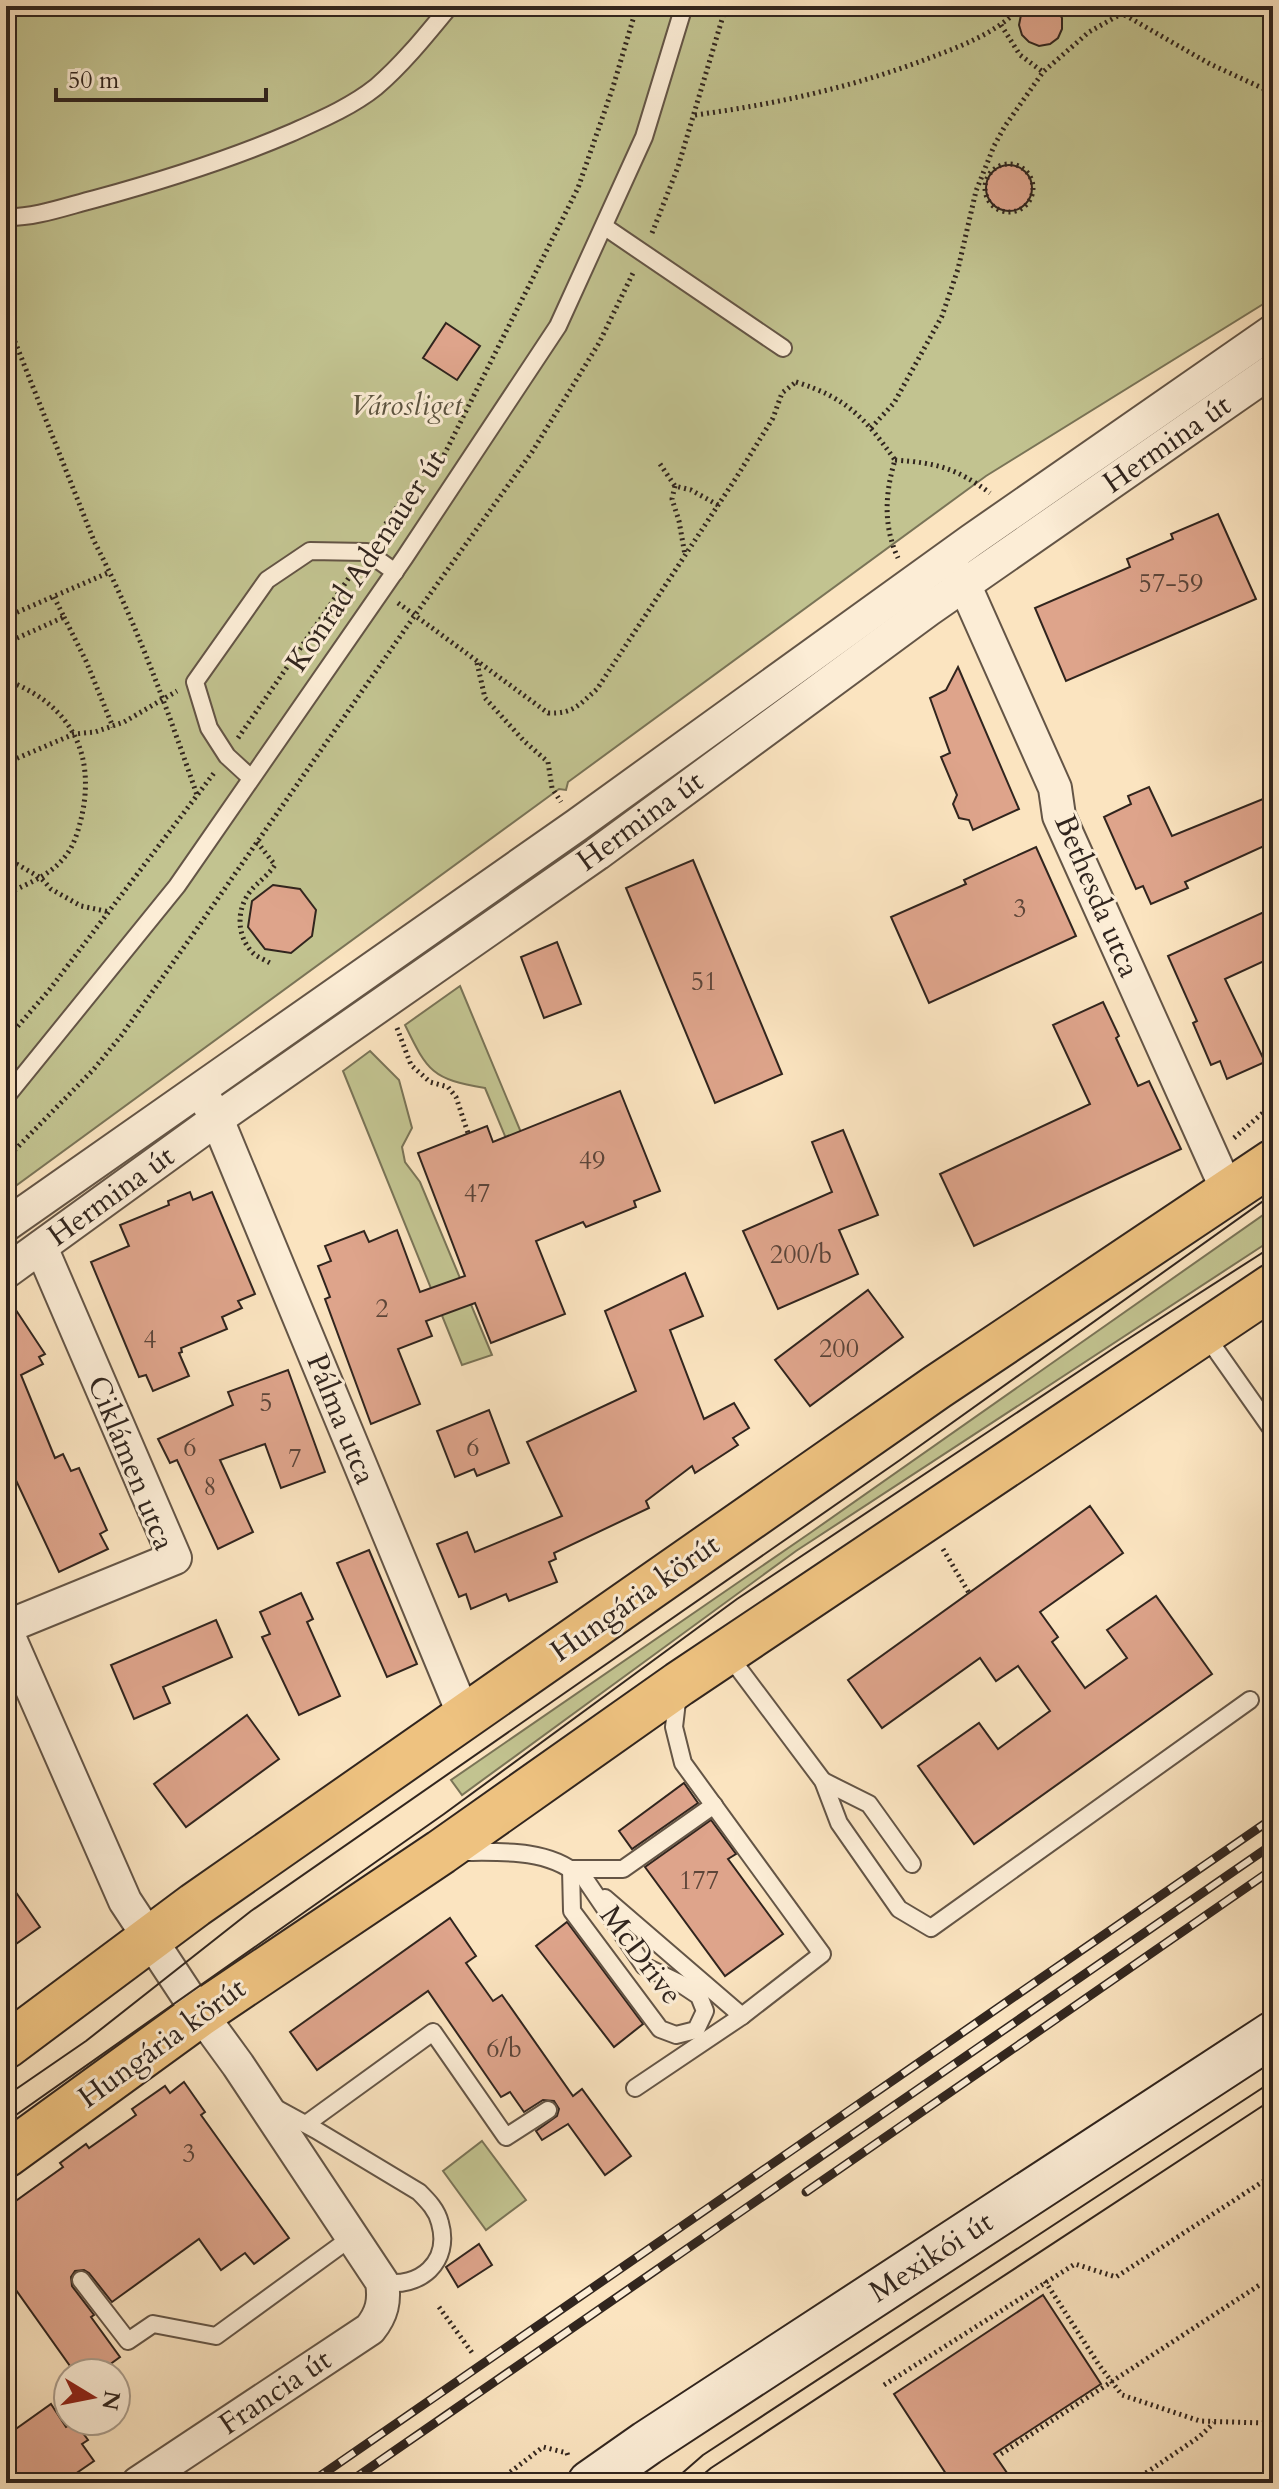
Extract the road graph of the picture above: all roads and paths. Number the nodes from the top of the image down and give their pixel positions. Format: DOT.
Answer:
graph roads {
  1 [pos="450,6"];
  2 [pos="637,6"];
  3 [pos="684,6"];
  4 [pos="726,6"];
  5 [pos="1022,6"];
  6 [pos="1109,6"];
  7 [pos="1121,14"];
  8 [pos="1001,25"];
  9 [pos="1043,72"];
  10 [pos="1273,93"];
  11 [pos="695,115"];
  12 [pos="988,160"];
  13 [pos="999,165"];
  14 [pos="6,217"];
  15 [pos="605,227"];
  16 [pos="644,252"];
  17 [pos="6,319"];
  18 [pos="1273,331"];
  19 [pos="783,348"];
  20 [pos="1273,370"];
  21 [pos="871,428"];
  22 [pos="443,456"];
  23 [pos="895,460"];
  24 [pos="660,464"];
  25 [pos="429,478"];
  26 [pos="675,486"];
  27 [pos="718,505"];
  28 [pos="1013,512"];
  29 [pos="367,552"];
  30 [pos="685,555"];
  31 [pos="946,559"];
  32 [pos="904,570"];
  33 [pos="110,572"];
  34 [pos="395,572"];
  35 [pos="965,586"];
  36 [pos="381,591"];
  37 [pos="54,597"];
  38 [pos="415,615"];
  39 [pos="6,617"];
  40 [pos="64,617"];
  41 [pos="6,643"];
  42 [pos="477,662"];
  43 [pos="6,680"];
  44 [pos="163,697"];
  45 [pos="113,727"];
  46 [pos="74,734"];
  47 [pos="227,756"];
  48 [pos="6,763"];
  49 [pos="251,778"];
  50 [pos="197,795"];
  51 [pos="577,825"];
  52 [pos="257,842"];
  53 [pos="6,858"];
  54 [pos="41,878"];
  55 [pos="6,894"];
  56 [pos="110,912"];
  57 [pos="270,963"];
  58 [pos="386,1001"];
  59 [pos="6,1040"];
  60 [pos="200,1089"];
  61 [pos="6,1097"];
  62 [pos="1273,1104"];
  63 [pos="217,1119"];
  64 [pos="468,1133"];
  65 [pos="6,1159"];
  66 [pos="1247,1168"];
  67 [pos="6,1225"];
  68 [pos="41,1247"];
  69 [pos="6,1272"];
  70 [pos="1273,1286"];
  71 [pos="1273,1309"];
  72 [pos="1209,1340"];
  73 [pos="1148,1370"];
  74 [pos="1273,1431"];
  75 [pos="943,1549"];
  76 [pos="969,1593"];
  77 [pos="6,1628"];
  78 [pos="726,1652"];
  79 [pos="679,1684"];
  80 [pos="1250,1700"];
  81 [pos="465,1718"];
  82 [pos="823,1781"];
  83 [pos="714,1805"];
  84 [pos="441,1852"];
  85 [pos="912,1864"];
  86 [pos="571,1869"];
  87 [pos="587,1882"];
  88 [pos="148,1938"];
  89 [pos="200,2014"];
  90 [pos="742,2016"];
  91 [pos="1273,2034"];
  92 [pos="6,2046"];
  93 [pos="635,2088"];
  94 [pos="261,2101"];
  95 [pos="548,2110"];
  96 [pos="306,2124"];
  97 [pos="6,2155"];
  98 [pos="1273,2175"];
  99 [pos="352,2237"];
  100 [pos="81,2280"];
  101 [pos="1045,2281"];
  102 [pos="382,2282"];
  103 [pos="1273,2282"];
  104 [pos="439,2307"];
  105 [pos="473,2354"];
  106 [pos="1111,2382"];
  107 [pos="884,2385"];
  108 [pos="1273,2416"];
  109 [pos="1215,2422"];
  110 [pos="647,2443"];
  111 [pos="1001,2454"];
  112 [pos="579,2468"];
  113 [pos="138,2483"];
  114 [pos="496,2483"];
  115 [pos="630,2483"];
  116 [pos="1131,2483"];
  1 -- 14 [label="lane"];
  2 -- 22 [label="path"];
  3 -- 15 [label="lane, Konrad Adenauer út"];
  4 -- 11 [label="path"];
  5 -- 8 [label="path"];
  6 -- 7 [label="path"];
  7 -- 9 [label="path"];
  7 -- 10 [label="path"];
  8 -- 9 [label="path"];
  8 -- 11 [label="path"];
  9 -- 12 [label="path"];
  11 -- 16 [label="path"];
  12 -- 13 [label="path"];
  12 -- 21 [label="path"];
  13 -- 13 [label="path"];
  15 -- 16 [label="lane"];
  15 -- 34 [label="lane, Konrad Adenauer út"];
  16 -- 19 [label="lane"];
  16 -- 38 [label="path"];
  17 -- 33 [label="path"];
  18 -- 28 [label="street, Hermina út"];
  20 -- 35 [label="street, Hermina út"];
  21 -- 23 [label="path"];
  21 -- 27 [label="path"];
  23 -- 28 [label="path"];
  23 -- 32 [label="path"];
  24 -- 26 [label="path"];
  25 -- 29 [label="path"];
  26 -- 27 [label="path"];
  26 -- 30 [label="path"];
  27 -- 30 [label="path"];
  28 -- 31 [label="street, Hermina út"];
  29 -- 34 [label="lane"];
  29 -- 47 [label="path"];
  29 -- 47 [label="lane"];
  30 -- 42 [label="path"];
  31 -- 35 [label="street, Bethesda utca"];
  31 -- 51 [label="street, Hermina út"];
  33 -- 37 [label="path"];
  33 -- 44 [label="path"];
  34 -- 36 [label="lane, Konrad Adenauer út"];
  35 -- 58 [label="street, Hermina út"];
  35 -- 66 [label="street, Bethesda utca"];
  36 -- 38 [label="path"];
  36 -- 49 [label="lane, Konrad Adenauer út"];
  37 -- 39 [label="path"];
  37 -- 40 [label="path"];
  38 -- 42 [label="path"];
  38 -- 52 [label="path"];
  40 -- 41 [label="path"];
  40 -- 45 [label="path"];
  42 -- 51 [label="path"];
  43 -- 46 [label="path"];
  44 -- 45 [label="path"];
  44 -- 50 [label="path"];
  45 -- 46 [label="path"];
  46 -- 48 [label="path"];
  46 -- 54 [label="path"];
  47 -- 49 [label="lane"];
  47 -- 50 [label="path"];
  49 -- 61 [label="lane, Konrad Adenauer út"];
  50 -- 56 [label="path"];
  51 -- 60 [label="street, Hermina út"];
  52 -- 57 [label="path"];
  52 -- 65 [label="path"];
  53 -- 54 [label="path"];
  54 -- 55 [label="path"];
  54 -- 56 [label="path"];
  56 -- 59 [label="path"];
  58 -- 63 [label="street, Hermina út"];
  58 -- 64 [label="path"];
  60 -- 63 [label="street, Pálma utca"];
  60 -- 67 [label="street, Hermina út"];
  62 -- 66 [label="path"];
  63 -- 68 [label="street, Hermina út"];
  63 -- 81 [label="street, Pálma utca"];
  66 -- 81 [label="main road, Hungária körút"];
  68 -- 69 [label="street, Hermina út"];
  68 -- 77 [label="street, Ciklámen utca"];
  70 -- 73 [label="main road, Hungária körút"];
  71 -- 72 [label="main road"];
  72 -- 73 [label="main road"];
  72 -- 74 [label="lane"];
  73 -- 78 [label="main road, Hungária körút"];
  75 -- 76 [label="path"];
  77 -- 88 [label="street"];
  78 -- 79 [label="main road, Hungária körút"];
  78 -- 82 [label="lane"];
  79 -- 83 [label="lane"];
  79 -- 84 [label="main road, Hungária körút"];
  80 -- 82 [label="lane"];
  81 -- 88 [label="main road, Hungária körút"];
  82 -- 85 [label="lane"];
  83 -- 86 [label="lane"];
  83 -- 90 [label="lane"];
  84 -- 86 [label="lane"];
  84 -- 89 [label="main road, Hungária körút"];
  86 -- 87 [label="lane"];
  86 -- 87 [label="lane, McDrive"];
  87 -- 90 [label="lane"];
  88 -- 89 [label="street"];
  88 -- 92 [label="main road, Hungária körút"];
  89 -- 94 [label="street"];
  89 -- 97 [label="main road, Hungária körút"];
  90 -- 93 [label="lane"];
  91 -- 110 [label="street, Mexikói út"];
  94 -- 96 [label="lane"];
  94 -- 99 [label="street"];
  95 -- 96 [label="lane"];
  96 -- 102 [label="lane"];
  98 -- 101 [label="path"];
  99 -- 100 [label="lane"];
  99 -- 102 [label="street"];
  101 -- 106 [label="path"];
  101 -- 107 [label="path"];
  102 -- 113 [label="street, Francia út"];
  103 -- 106 [label="path"];
  104 -- 105 [label="path"];
  106 -- 109 [label="path"];
  106 -- 111 [label="path"];
  108 -- 109 [label="path"];
  109 -- 116 [label="path"];
  110 -- 112 [label="street, Mexikói út"];
  110 -- 115 [label="street"];
  112 -- 114 [label="path"];
}
